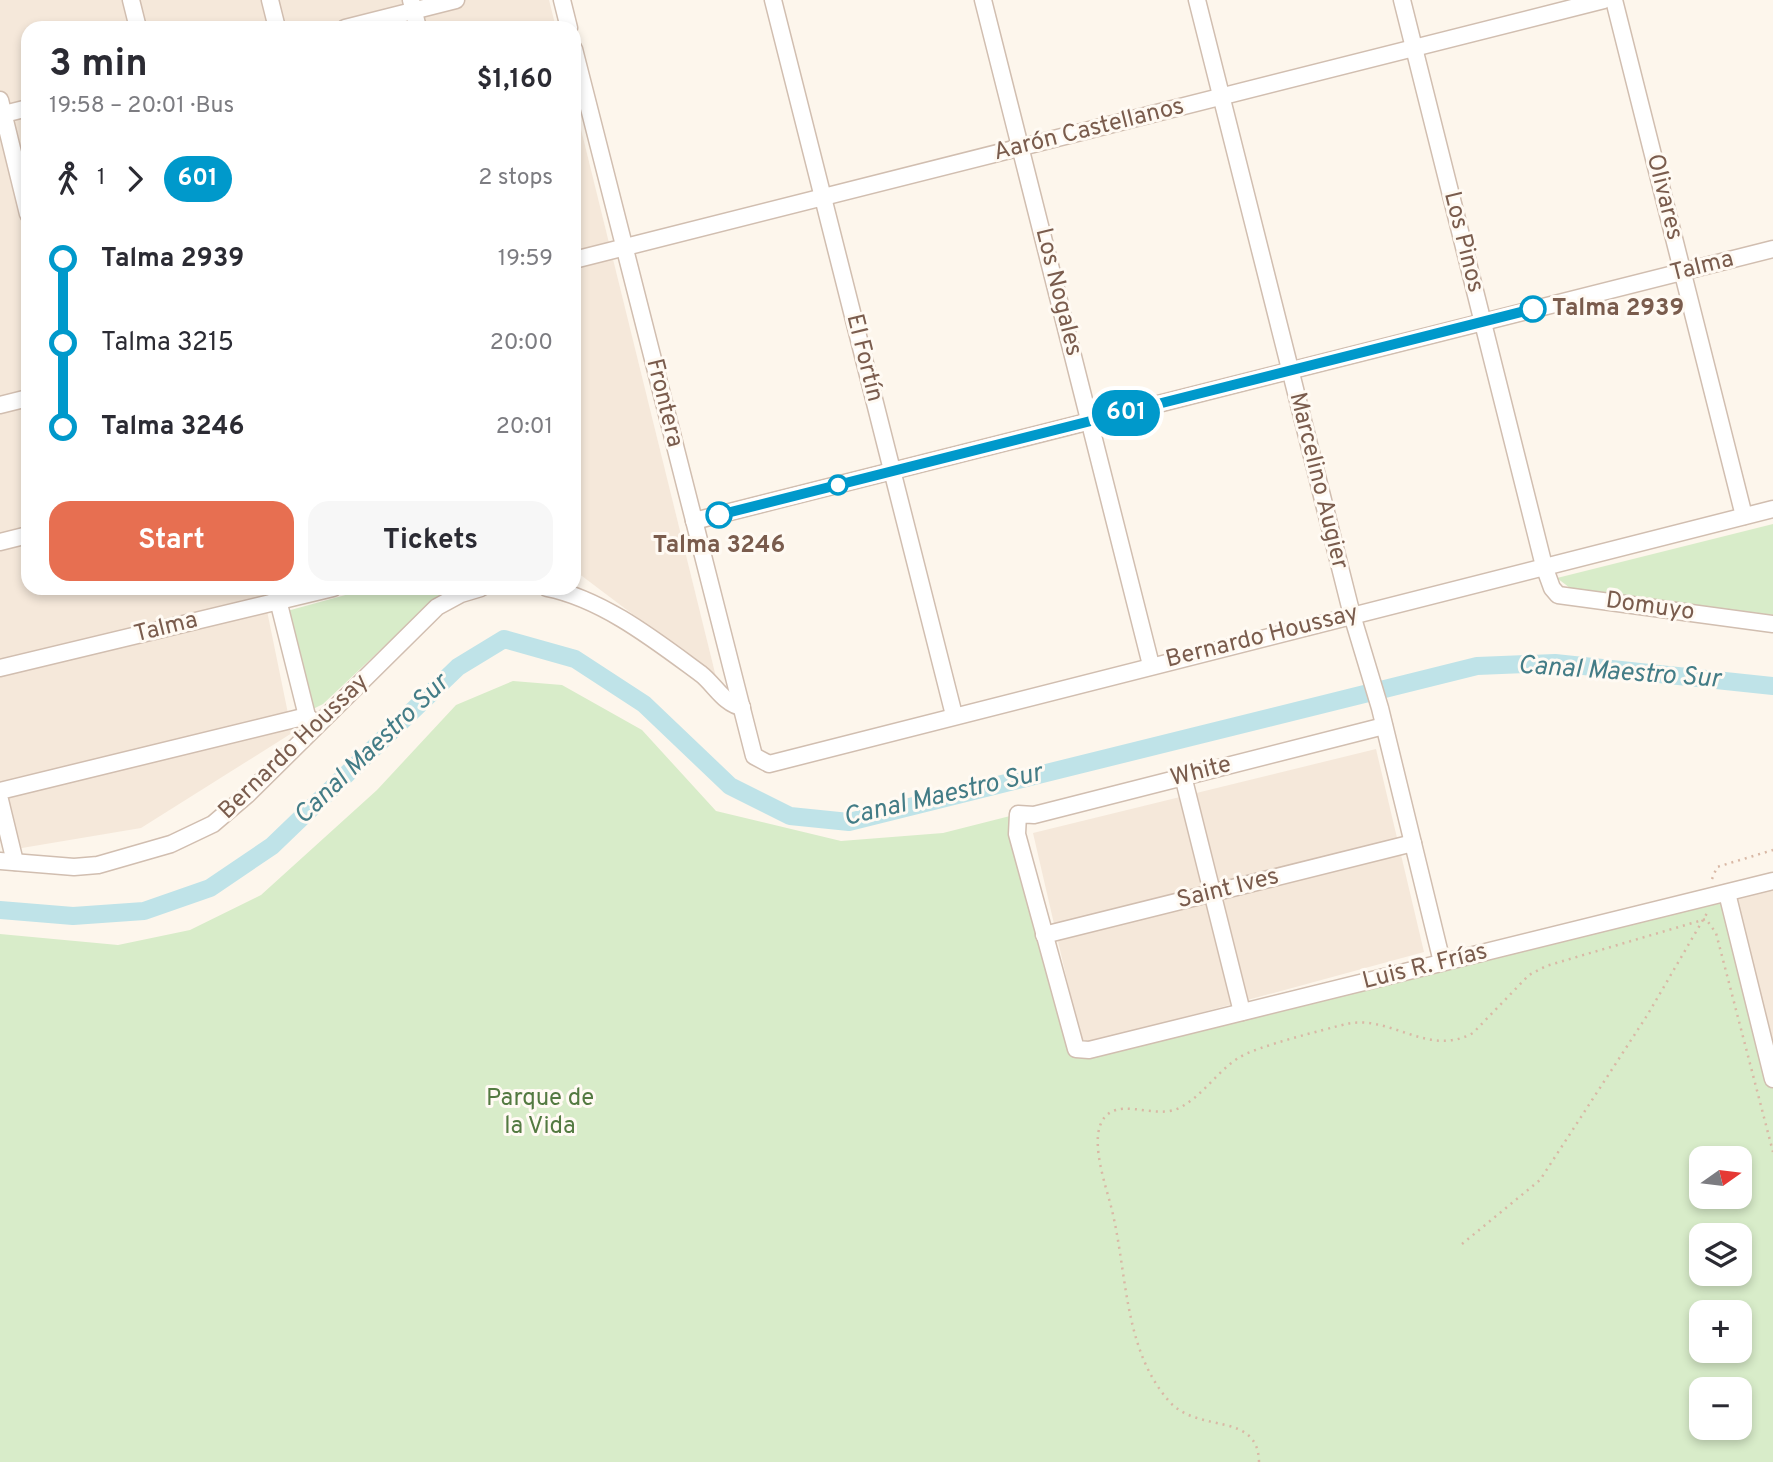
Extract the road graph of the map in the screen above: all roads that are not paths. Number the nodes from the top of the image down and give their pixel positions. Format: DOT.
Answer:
graph roads {
  1 [pos="131,0"];
  2 [pos="270,0"];
  3 [pos="456,0"];
  4 [pos="562,0"];
  5 [pos="773,0"];
  6 [pos="984,0"];
  7 [pos="1197,0"];
  8 [pos="1402,0"];
  9 [pos="1604,0"];
  10 [pos="1614,0"];
  11 [pos="412,5"];
  12 [pos="136,21"];
  13 [pos="275,21"];
  14 [pos="365,21"];
  15 [pos="567,21"];
  16 [pos="1414,48"];
  17 [pos="581,77"];
  18 [pos="1221,97"];
  19 [pos="21,109"];
  20 [pos="1,110"];
  21 [pos="1021,147"];
  22 [pos="21,187"];
  23 [pos="823,197"];
  24 [pos="624,247"];
  25 [pos="1773,249"];
  26 [pos="581,258"];
  27 [pos="1683,271"];
  28 [pos="1483,322"];
  29 [pos="1290,370"];
  30 [pos="21,400"];
  31 [pos="0,405"];
  32 [pos="1091,422"];
  33 [pos="892,471"];
  34 [pos="1773,509"];
  35 [pos="1744,516"];
  36 [pos="694,521"];
  37 [pos="21,538"];
  38 [pos="0,542"];
  39 [pos="1544,566"];
  40 [pos="277,595"];
  41 [pos="459,595"];
  42 [pos="572,595"];
  43 [pos="1352,615"];
  44 [pos="1773,624"];
  45 [pos="1151,665"];
  46 [pos="0,668"];
  47 [pos="742,707"];
  48 [pos="954,715"];
  49 [pos="312,721"];
  50 [pos="1384,726"];
  51 [pos="754,756"];
  52 [pos="1183,776"];
  53 [pos="0,791"];
  54 [pos="0,800"];
  55 [pos="1413,843"];
  56 [pos="8,862"];
  57 [pos="1773,881"];
  58 [pos="1212,893"];
  59 [pos="1727,893"];
  60 [pos="1044,935"];
  61 [pos="1442,962"];
  62 [pos="1242,1012"];
  63 [pos="1773,1079"];
  1 -- 12 [label="street"];
  2 -- 13 [label="street"];
  3 -- 11 [label="street"];
  4 -- 15 [label="street"];
  5 -- 23 [label="street, El Fortín"];
  6 -- 21 [label="street, Los Nogales"];
  7 -- 18 [label="street, Marcelino Augier"];
  8 -- 16 [label="street, Los Pinos"];
  9 -- 16 [label="street, Aarón Castellanos"];
  10 -- 27 [label="street, Olivares"];
  11 -- 14 [label="street"];
  16 -- 18 [label="street, Aarón Castellanos"];
  16 -- 28 [label="street, Los Pinos"];
  17 -- 24 [label="street, Frontera"];
  18 -- 21 [label="street, Aarón Castellanos"];
  18 -- 29 [label="street, Marcelino Augier"];
  19 -- 20 [label="street"];
  20 -- 22 [label="street"];
  21 -- 23 [label="street, Aarón Castellanos"];
  21 -- 32 [label="street, Los Nogales"];
  23 -- 24 [label="street, Aarón Castellanos"];
  23 -- 33 [label="street, El Fortín"];
  24 -- 26 [label="street, Aarón Castellanos"];
  24 -- 36 [label="street, Frontera"];
  25 -- 27 [label="street, Talma"];
  27 -- 28 [label="street, Talma"];
  27 -- 35 [label="street, Olivares"];
  28 -- 29 [label="street, Talma"];
  28 -- 39 [label="street, Los Pinos"];
  29 -- 32 [label="street, Talma"];
  29 -- 43 [label="street, Marcelino Augier"];
  30 -- 31 [label="street"];
  32 -- 33 [label="street, Talma"];
  32 -- 45 [label="street, Los Nogales"];
  33 -- 36 [label="street, Talma"];
  33 -- 48 [label="street, El Fortín"];
  34 -- 35 [label="street, Bernardo Houssay"];
  35 -- 39 [label="street, Bernardo Houssay"];
  36 -- 47 [label="street, Frontera"];
  37 -- 38 [label="street"];
  39 -- 43 [label="street, Bernardo Houssay"];
  39 -- 44 [label="street, Domuyo"];
  40 -- 46 [label="street, Talma"];
  40 -- 49 [label="street"];
  41 -- 49 [label="street, Bernardo Houssay"];
  42 -- 47 [label="street"];
  43 -- 45 [label="street, Bernardo Houssay"];
  43 -- 50 [label="street, Marcelino Augier"];
  45 -- 48 [label="street, Bernardo Houssay"];
  47 -- 51 [label="street, Frontera"];
  48 -- 51 [label="street, Bernardo Houssay"];
  49 -- 53 [label="street"];
  49 -- 56 [label="street, Bernardo Houssay"];
  50 -- 52 [label="street, White"];
  50 -- 55 [label="street, Marcelino Augier"];
  52 -- 58 [label="street"];
  52 -- 60 [label="street, White"];
  54 -- 56 [label="street"];
  55 -- 58 [label="street, Saint Ives"];
  55 -- 61 [label="street, Marcelino Augier"];
  57 -- 59 [label="street, Luis R. Frías"];
  58 -- 60 [label="street, Saint Ives"];
  58 -- 62 [label="street"];
  59 -- 61 [label="street, Luis R. Frías"];
  59 -- 63 [label="street"];
  60 -- 62 [label="street, Luis R. Frías"];
  61 -- 62 [label="street, Luis R. Frías"];
}
